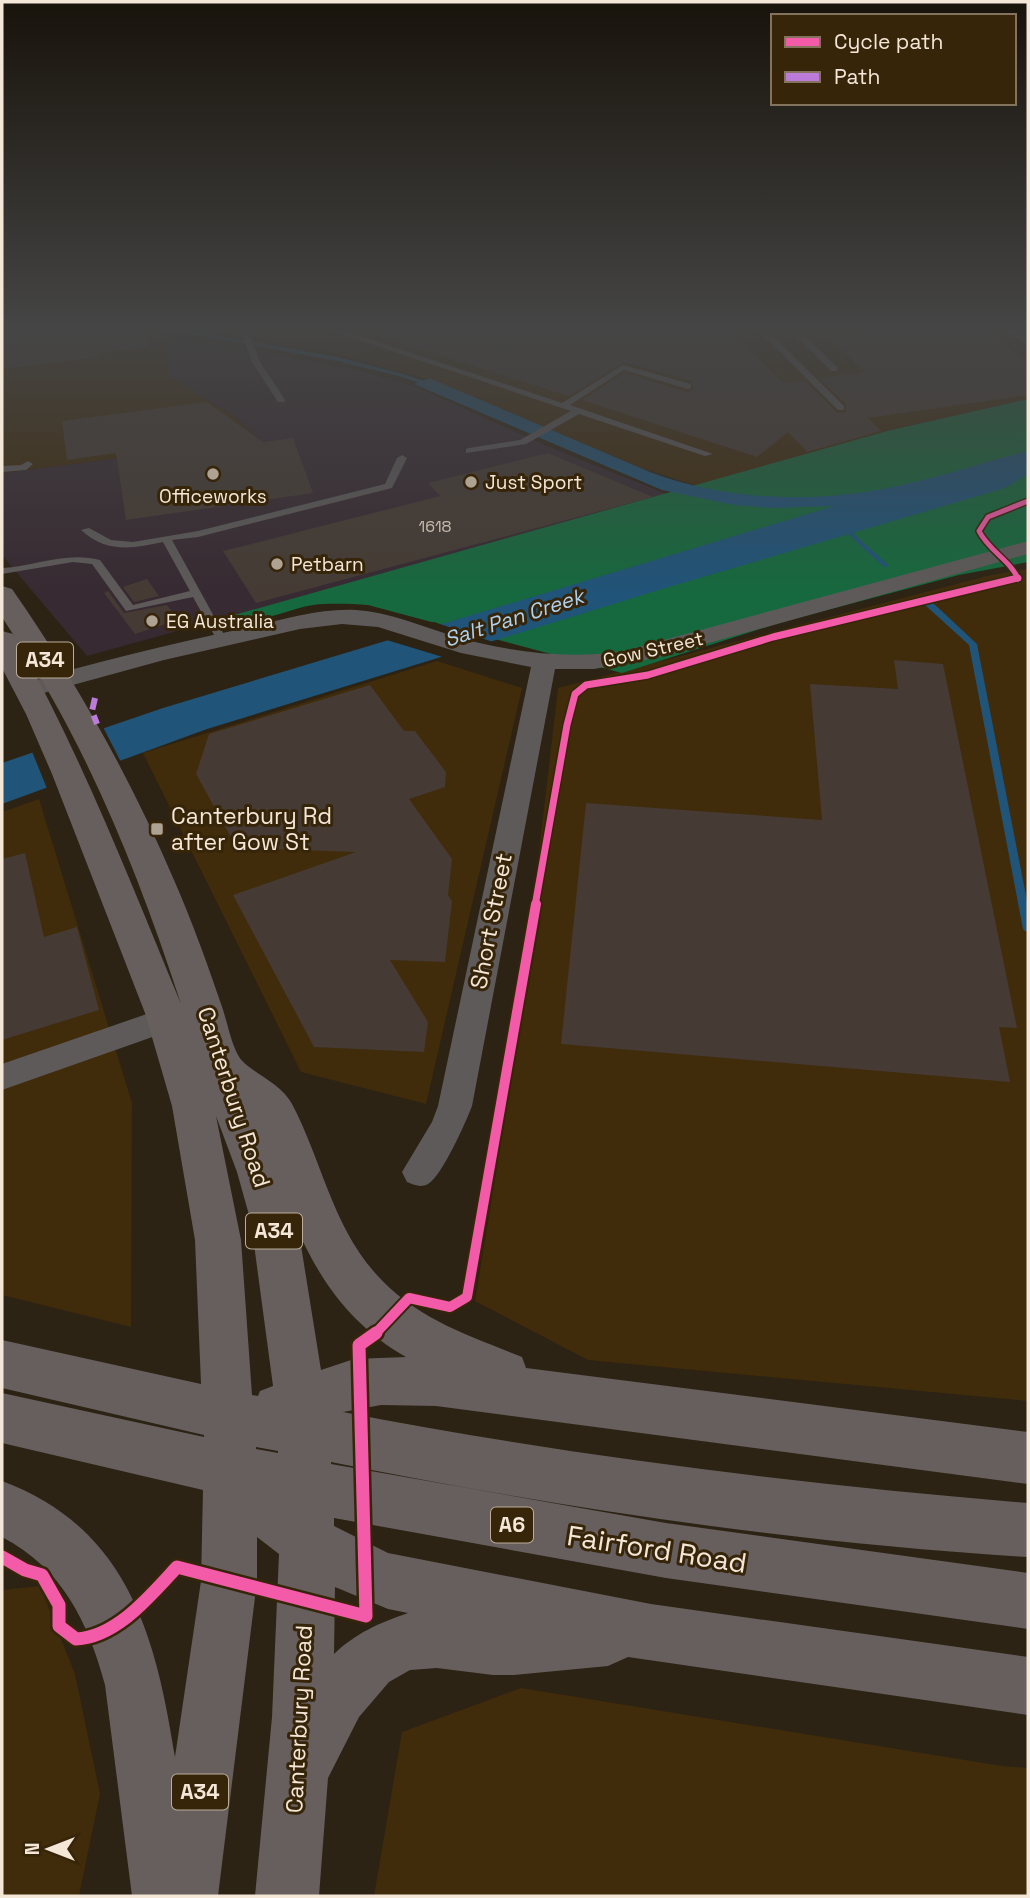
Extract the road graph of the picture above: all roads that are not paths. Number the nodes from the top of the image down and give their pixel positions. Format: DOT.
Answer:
graph roads {
  1 [pos="565,419"];
  2 [pos="601,419"];
  3 [pos="469,451"];
  4 [pos="708,454"];
  5 [pos="402,458"];
  6 [pos="28,464"];
  7 [pos="2,469"];
  8 [pos="86,530"];
  9 [pos="166,538"];
  10 [pos="1028,547"];
  11 [pos="113,560"];
  12 [pos="2,571"];
  13 [pos="197,593"];
  14 [pos="2,595"];
  15 [pos="2,640"];
  16 [pos="222,640"];
  17 [pos="544,663"];
  18 [pos="44,685"];
  19 [pos="89,777"];
  20 [pos="167,1018"];
  21 [pos="221,1067"];
  22 [pos="2,1077"];
  23 [pos="419,1172"];
  24 [pos="2,1364"];
  25 [pos="593,1400"];
  26 [pos="300,1401"];
  27 [pos="2,1419"];
  28 [pos="230,1426"];
  29 [pos="1028,1458"];
  30 [pos="230,1479"];
  31 [pos="2,1508"];
  32 [pos="1028,1530"];
  33 [pos="307,1543"];
  34 [pos="1028,1601"];
  35 [pos="651,1633"];
  36 [pos="1028,1686"];
  37 [pos="298,1773"];
  38 [pos="164,1896"];
  39 [pos="186,1896"];
  40 [pos="286,1896"];
  1 -- 3 [label="lane"];
  2 -- 4 [label="lane"];
  5 -- 9 [label="lane"];
  6 -- 7 [label="lane"];
  8 -- 11 [label="lane"];
  9 -- 11 [label="lane"];
  9 -- 13 [label="lane"];
  10 -- 17 [label="street, Gow Street"];
  11 -- 12 [label="lane"];
  11 -- 13 [label="lane"];
  13 -- 16 [label="lane"];
  14 -- 18 [label="highway, Canterbury Road / A34"];
  15 -- 18 [label="highway, Canterbury Road / A34"];
  16 -- 17 [label="street, Gow Street"];
  16 -- 18 [label="street, Gow Street"];
  17 -- 23 [label="street, Short Street"];
  18 -- 19 [label="highway, Canterbury Road / A34"];
  19 -- 20 [label="highway, Canterbury Road / A34"];
  19 -- 21 [label="highway, Canterbury Road / A34"];
  20 -- 22 [label="street"];
  20 -- 28 [label="highway, Canterbury Road / A34"];
  21 -- 25 [label="highway"];
  21 -- 26 [label="highway, Canterbury Road / A34"];
  24 -- 32 [label="highway"];
  25 -- 26 [label="highway"];
  25 -- 29 [label="highway"];
  26 -- 28 [label="highway"];
  26 -- 33 [label="highway, Canterbury Road / A34"];
  27 -- 34 [label="highway, Fairford Road / A6"];
  28 -- 30 [label="highway, Canterbury Road / A34"];
  30 -- 33 [label="highway"];
  30 -- 39 [label="highway, Canterbury Road / A34"];
  31 -- 38 [label="highway"];
  33 -- 35 [label="highway"];
  33 -- 37 [label="highway, Canterbury Road / A34"];
  35 -- 36 [label="highway"];
  35 -- 37 [label="highway"];
  37 -- 40 [label="highway, Canterbury Road / A34"];
}
